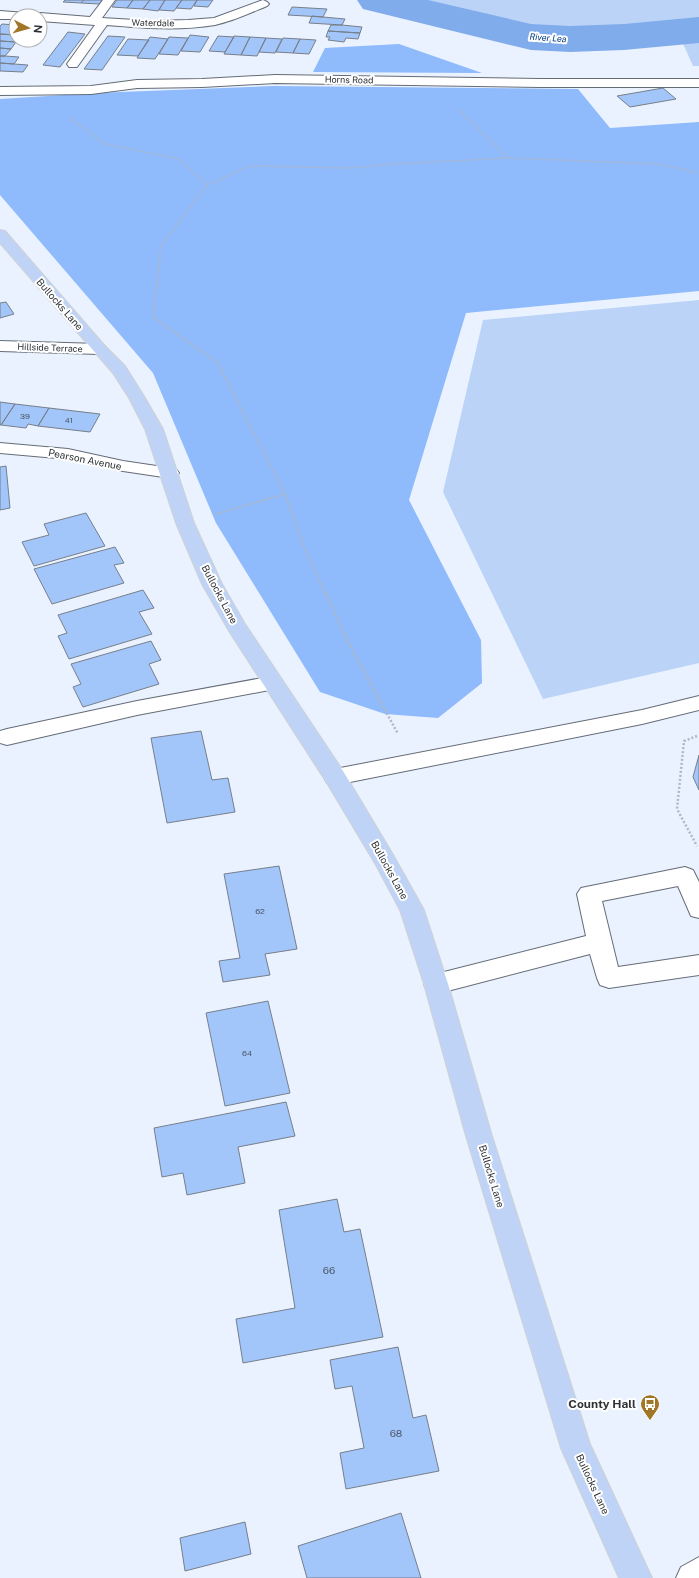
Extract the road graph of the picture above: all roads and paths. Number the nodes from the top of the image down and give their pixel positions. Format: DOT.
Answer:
graph roads {
  1 [pos="109,0"];
  2 [pos="262,4"];
  3 [pos="48,18"];
  4 [pos="99,21"];
  5 [pos="73,64"];
  6 [pos="428,81"];
  7 [pos="699,83"];
  8 [pos="0,91"];
  9 [pos="70,118"];
  10 [pos="508,158"];
  11 [pos="699,173"];
  12 [pos="206,185"];
  13 [pos="0,234"];
  14 [pos="0,346"];
  15 [pos="99,349"];
  16 [pos="0,448"];
  17 [pos="170,473"];
  18 [pos="285,494"];
  19 [pos="185,523"];
  20 [pos="273,683"];
  21 [pos="699,703"];
  22 [pos="699,735"];
  23 [pos="7,737"];
  24 [pos="413,763"];
  25 [pos="335,777"];
  26 [pos="699,849"];
  27 [pos="699,909"];
  28 [pos="599,942"];
  29 [pos="699,965"];
  30 [pos="436,984"];
  31 [pos="699,1573"];
  32 [pos="636,1578"];
  33 [pos="692,1578"];
  1 -- 4 [label="street"];
  2 -- 4 [label="street, Waterdale"];
  3 -- 4 [label="street, Waterdale"];
  4 -- 5 [label="street"];
  6 -- 7 [label="street, Horns Road"];
  6 -- 8 [label="street, Horns Road"];
  6 -- 10 [label="path"];
  9 -- 12 [label="path"];
  10 -- 11 [label="path"];
  10 -- 12 [label="path"];
  12 -- 18 [label="path"];
  13 -- 15 [label="main road, Bullocks Lane"];
  14 -- 15 [label="street, Hillside Terrace"];
  15 -- 17 [label="main road, Bullocks Lane"];
  16 -- 17 [label="street, Pearson Avenue"];
  17 -- 19 [label="main road, Bullocks Lane"];
  18 -- 19 [label="path"];
  18 -- 24 [label="path"];
  19 -- 20 [label="main road, Bullocks Lane"];
  20 -- 23 [label="street"];
  20 -- 25 [label="main road, Bullocks Lane"];
  21 -- 24 [label="street"];
  22 -- 26 [label="path"];
  24 -- 25 [label="street"];
  25 -- 30 [label="main road, Bullocks Lane"];
  27 -- 28 [label="street"];
  28 -- 29 [label="street"];
  28 -- 30 [label="street"];
  30 -- 32 [label="main road, Bullocks Lane"];
  31 -- 33 [label="street"];
}
